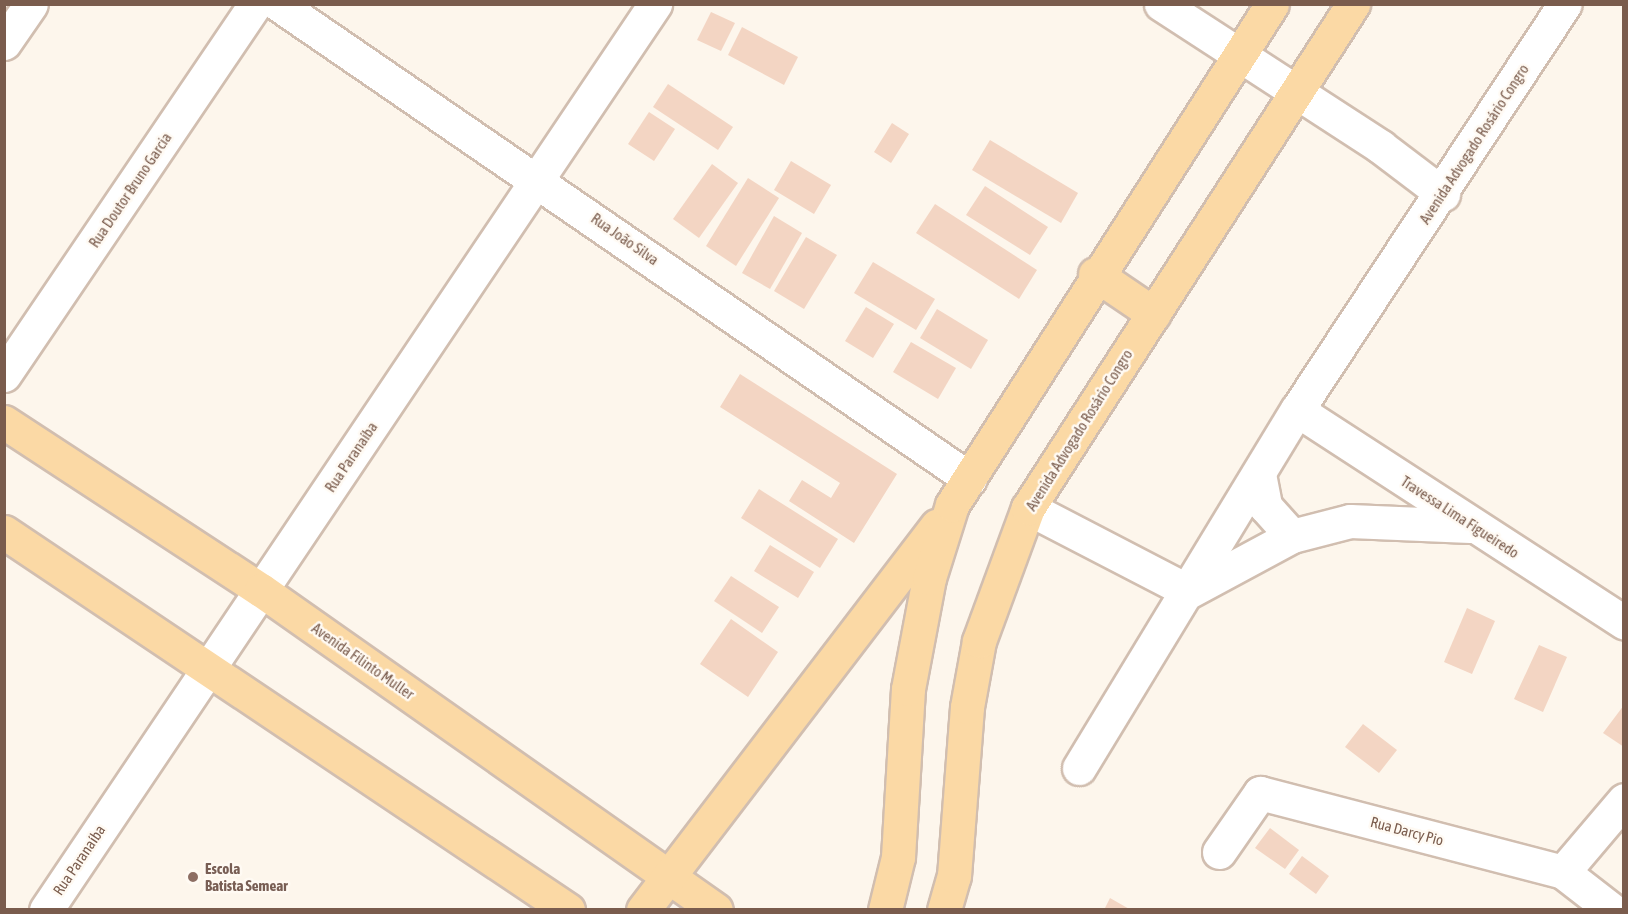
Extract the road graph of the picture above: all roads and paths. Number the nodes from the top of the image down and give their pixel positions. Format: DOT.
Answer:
graph roads {
  1 [pos="31,4"];
  2 [pos="255,4"];
  3 [pos="278,4"];
  4 [pos="655,4"];
  5 [pos="1161,4"];
  6 [pos="1272,4"];
  7 [pos="1353,4"];
  8 [pos="1564,6"];
  9 [pos="4,43"];
  10 [pos="1238,56"];
  11 [pos="1295,95"];
  12 [pos="538,178"];
  13 [pos="1443,194"];
  14 [pos="1095,274"];
  15 [pos="1154,314"];
  16 [pos="4,375"];
  17 [pos="1297,410"];
  18 [pos="4,422"];
  19 [pos="1259,474"];
  20 [pos="961,492"];
  21 [pos="1028,508"];
  22 [pos="1472,526"];
  23 [pos="4,532"];
  24 [pos="1292,536"];
  25 [pos="261,590"];
  26 [pos="1188,591"];
  27 [pos="1623,622"];
  28 [pos="207,669"];
  29 [pos="1079,768"];
  30 [pos="1623,800"];
  31 [pos="1219,852"];
  32 [pos="1563,872"];
  33 [pos="669,875"];
  34 [pos="46,909"];
  35 [pos="568,909"];
  36 [pos="643,909"];
  37 [pos="716,909"];
  38 [pos="885,909"];
  39 [pos="944,909"];
  40 [pos="1612,909"];
  1 -- 9 [label="street"];
  2 -- 16 [label="street, Rua Doutor Bruno Garcia"];
  3 -- 12 [label="street, Rua João Silva"];
  4 -- 12 [label="street, Rua Paranaíba"];
  5 -- 10 [label="street"];
  6 -- 10 [label="main road"];
  7 -- 11 [label="main road, Avenida Advogado Rosário Congro"];
  8 -- 13 [label="street, Avenida Advogado Rosário Congro"];
  10 -- 11 [label="street"];
  10 -- 14 [label="main road"];
  11 -- 13 [label="street"];
  11 -- 15 [label="main road, Avenida Advogado Rosário Congro"];
  12 -- 20 [label="street, Rua João Silva"];
  12 -- 25 [label="street, Rua Paranaíba"];
  13 -- 17 [label="street, Avenida Advogado Rosário Congro"];
  14 -- 15 [label="main road"];
  14 -- 20 [label="main road"];
  15 -- 21 [label="main road, Avenida Advogado Rosário Congro"];
  17 -- 19 [label="street, Avenida Advogado Rosário Congro"];
  17 -- 22 [label="street, Travessa Lima Figueiredo"];
  18 -- 25 [label="main road, Avenida Filinto Muller"];
  19 -- 24 [label="street"];
  19 -- 26 [label="street, Avenida Advogado Rosário Congro"];
  20 -- 33 [label="main road"];
  20 -- 38 [label="main road"];
  21 -- 26 [label="street"];
  21 -- 39 [label="main road, Avenida Advogado Rosário Congro"];
  22 -- 24 [label="street"];
  22 -- 27 [label="street, Travessa Lima Figueiredo"];
  23 -- 28 [label="main road"];
  24 -- 26 [label="street"];
  25 -- 28 [label="street, Rua Paranaíba"];
  25 -- 33 [label="main road, Avenida Filinto Muller"];
  26 -- 29 [label="street, Avenida Advogado Rosário Congro"];
  28 -- 34 [label="street, Rua Paranaíba"];
  28 -- 35 [label="main road"];
  30 -- 32 [label="street"];
  31 -- 32 [label="street, Rua Darcy Pio"];
  32 -- 40 [label="street, Rua Darcy Pio"];
  33 -- 36 [label="main road"];
  33 -- 37 [label="main road, Avenida Filinto Muller"];
}
